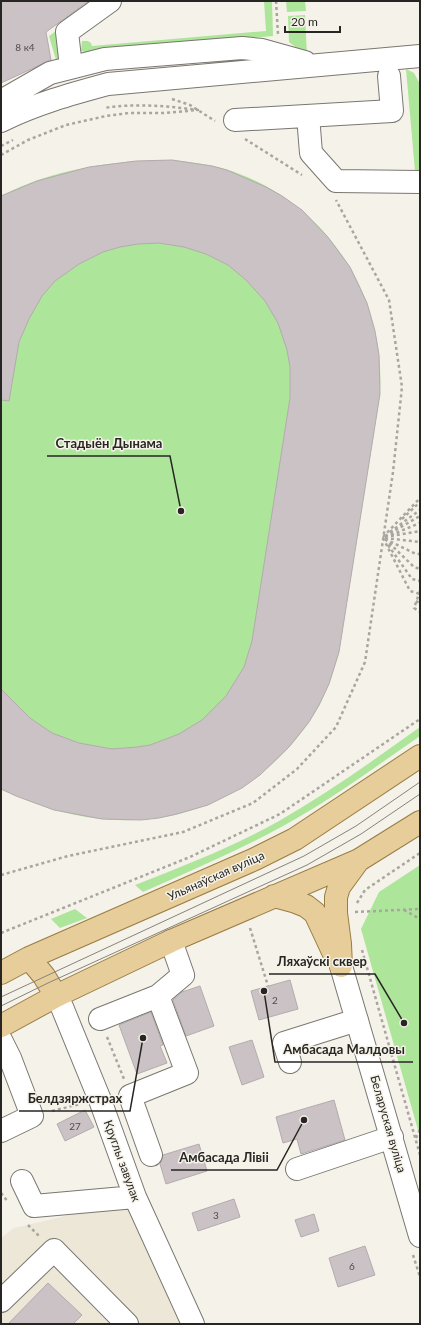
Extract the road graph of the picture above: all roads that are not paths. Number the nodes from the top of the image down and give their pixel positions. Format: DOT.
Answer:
graph roads {
  1 [pos="110,1"];
  2 [pos="420,56"];
  3 [pos="317,65"];
  4 [pos="71,67"];
  5 [pos="388,76"];
  6 [pos="1,101"];
  7 [pos="308,116"];
  8 [pos="1,121"];
  9 [pos="231,126"];
  10 [pos="420,182"];
  11 [pos="420,756"];
  12 [pos="420,822"];
  13 [pos="359,860"];
  14 [pos="274,896"];
  15 [pos="171,941"];
  16 [pos="29,958"];
  17 [pos="341,966"];
  18 [pos="1,973"];
  19 [pos="56,996"];
  20 [pos="158,996"];
  21 [pos="100,1019"];
  22 [pos="357,1020"];
  23 [pos="1,1026"];
  24 [pos="1,1040"];
  25 [pos="290,1062"];
  26 [pos="1,1130"];
  27 [pos="392,1137"];
  28 [pos="151,1155"];
  29 [pos="297,1169"];
  30 [pos="22,1181"];
  31 [pos="135,1197"];
  32 [pos="420,1236"];
  33 [pos="1,1301"];
  34 [pos="128,1324"];
  35 [pos="193,1324"];
  1 -- 4 [label="street"];
  2 -- 3 [label="street"];
  3 -- 4 [label="street"];
  3 -- 8 [label="street"];
  4 -- 6 [label="street"];
  5 -- 7 [label="street"];
  7 -- 9 [label="street"];
  7 -- 10 [label="street"];
  11 -- 16 [label="main road, Ульянаўская вуліца"];
  12 -- 13 [label="main road"];
  13 -- 14 [label="main road"];
  13 -- 17 [label="main road"];
  14 -- 15 [label="main road"];
  14 -- 17 [label="main road"];
  15 -- 19 [label="main road"];
  15 -- 20 [label="street"];
  16 -- 18 [label="main road, Ульянаўская вуліца"];
  16 -- 19 [label="main road"];
  17 -- 22 [label="street, Беларуская вуліца"];
  19 -- 23 [label="main road"];
  19 -- 31 [label="street, Круглы завулак"];
  20 -- 21 [label="street"];
  20 -- 28 [label="street"];
  22 -- 25 [label="street"];
  22 -- 27 [label="street, Беларуская вуліца"];
  24 -- 26 [label="street"];
  27 -- 29 [label="street"];
  27 -- 32 [label="street, Беларуская вуліца"];
  30 -- 31 [label="street"];
  31 -- 35 [label="street, Круглы завулак"];
  33 -- 34 [label="street"];
}
